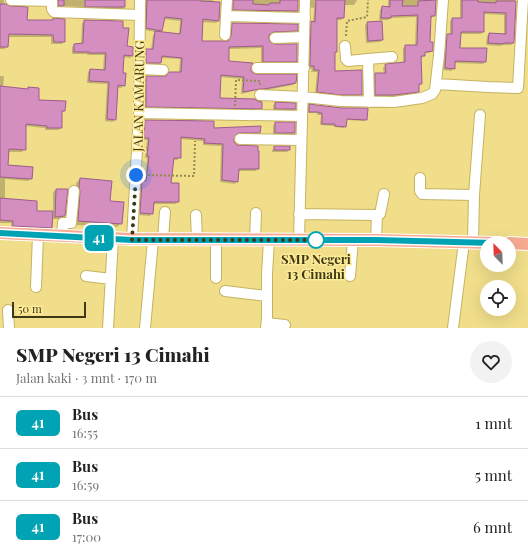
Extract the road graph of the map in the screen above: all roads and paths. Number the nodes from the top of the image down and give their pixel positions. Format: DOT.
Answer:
graph roads {
  1 [pos="11,0"];
  2 [pos="140,0"];
  3 [pos="227,0"];
  4 [pos="305,0"];
  5 [pos="368,0"];
  6 [pos="443,0"];
  7 [pos="523,0"];
  8 [pos="140,15"];
  9 [pos="226,16"];
  10 [pos="305,18"];
  11 [pos="225,35"];
  12 [pos="304,37"];
  13 [pos="275,38"];
  14 [pos="345,46"];
  15 [pos="392,57"];
  16 [pos="368,59"];
  17 [pos="257,68"];
  18 [pos="304,68"];
  19 [pos="139,69"];
  20 [pos="163,70"];
  21 [pos="436,84"];
  22 [pos="260,95"];
  23 [pos="303,97"];
  24 [pos="369,102"];
  25 [pos="139,113"];
  26 [pos="235,115"];
  27 [pos="480,115"];
  28 [pos="302,116"];
  29 [pos="240,140"];
  30 [pos="301,140"];
  31 [pos="195,141"];
  32 [pos="136,175"];
  33 [pos="420,178"];
  34 [pos="74,191"];
  35 [pos="384,194"];
  36 [pos="474,195"];
  37 [pos="165,212"];
  38 [pos="256,213"];
  39 [pos="299,214"];
  40 [pos="196,215"];
  41 [pos="377,215"];
  42 [pos="0,233"];
  43 [pos="38,235"];
  44 [pos="62,236"];
  45 [pos="113,239"];
  46 [pos="158,239"];
  47 [pos="132,240"];
  48 [pos="197,240"];
  49 [pos="216,240"];
  50 [pos="255,240"];
  51 [pos="269,240"];
  52 [pos="299,240"];
  53 [pos="353,240"];
  54 [pos="376,240"];
  55 [pos="469,242"];
  56 [pos="480,242"];
  57 [pos="516,243"];
  58 [pos="528,244"];
  59 [pos="86,276"];
  60 [pos="350,276"];
  61 [pos="216,278"];
  62 [pos="111,279"];
  63 [pos="36,287"];
  64 [pos="226,291"];
  65 [pos="267,296"];
  66 [pos="8,310"];
  67 [pos="266,325"];
  68 [pos="285,325"];
  69 [pos="9,328"];
  70 [pos="108,328"];
  71 [pos="145,328"];
  72 [pos="453,328"];
  1 -- 8 [label="street"];
  2 -- 8 [label="street, JALAN KAMARUNG"];
  3 -- 9 [label="street"];
  4 -- 10 [label="street"];
  5 -- 14 [label="path"];
  6 -- 21 [label="street"];
  7 -- 21 [label="street"];
  8 -- 19 [label="street, JALAN KAMARUNG"];
  9 -- 10 [label="street"];
  9 -- 11 [label="street"];
  10 -- 12 [label="street"];
  12 -- 13 [label="street"];
  12 -- 18 [label="street"];
  14 -- 16 [label="street"];
  15 -- 16 [label="street"];
  16 -- 24 [label="street"];
  17 -- 18 [label="street"];
  18 -- 23 [label="street"];
  19 -- 20 [label="street"];
  19 -- 25 [label="street, JALAN KAMARUNG"];
  21 -- 24 [label="street"];
  22 -- 23 [label="street"];
  22 -- 26 [label="path"];
  23 -- 24 [label="street"];
  23 -- 28 [label="street"];
  25 -- 26 [label="street"];
  25 -- 32 [label="street, JALAN KAMARUNG"];
  26 -- 28 [label="street"];
  27 -- 36 [label="street"];
  28 -- 30 [label="street"];
  29 -- 30 [label="street"];
  30 -- 39 [label="street"];
  31 -- 32 [label="path"];
  32 -- 47 [label="street, JALAN KAMARUNG"];
  33 -- 36 [label="street"];
  34 -- 44 [label="street"];
  35 -- 41 [label="street"];
  36 -- 55 [label="street"];
  37 -- 46 [label="street"];
  38 -- 50 [label="street"];
  39 -- 41 [label="street"];
  39 -- 52 [label="street"];
  40 -- 48 [label="street"];
  41 -- 54 [label="street"];
  42 -- 43 [label="main road"];
  43 -- 44 [label="main road"];
  43 -- 63 [label="street"];
  44 -- 45 [label="main road"];
  45 -- 47 [label="main road"];
  45 -- 62 [label="street"];
  46 -- 47 [label="main road"];
  46 -- 48 [label="main road"];
  46 -- 71 [label="street"];
  48 -- 49 [label="main road"];
  49 -- 50 [label="main road"];
  49 -- 61 [label="street"];
  50 -- 51 [label="main road"];
  51 -- 52 [label="main road"];
  51 -- 65 [label="street"];
  52 -- 53 [label="main road"];
  53 -- 54 [label="main road"];
  53 -- 60 [label="street"];
  54 -- 55 [label="main road"];
  55 -- 56 [label="main road"];
  55 -- 72 [label="street"];
  57 -- 58 [label="main road"];
  59 -- 62 [label="street"];
  62 -- 70 [label="street"];
  64 -- 65 [label="street"];
  65 -- 67 [label="street"];
  66 -- 69 [label="street"];
  67 -- 68 [label="street"];
}
